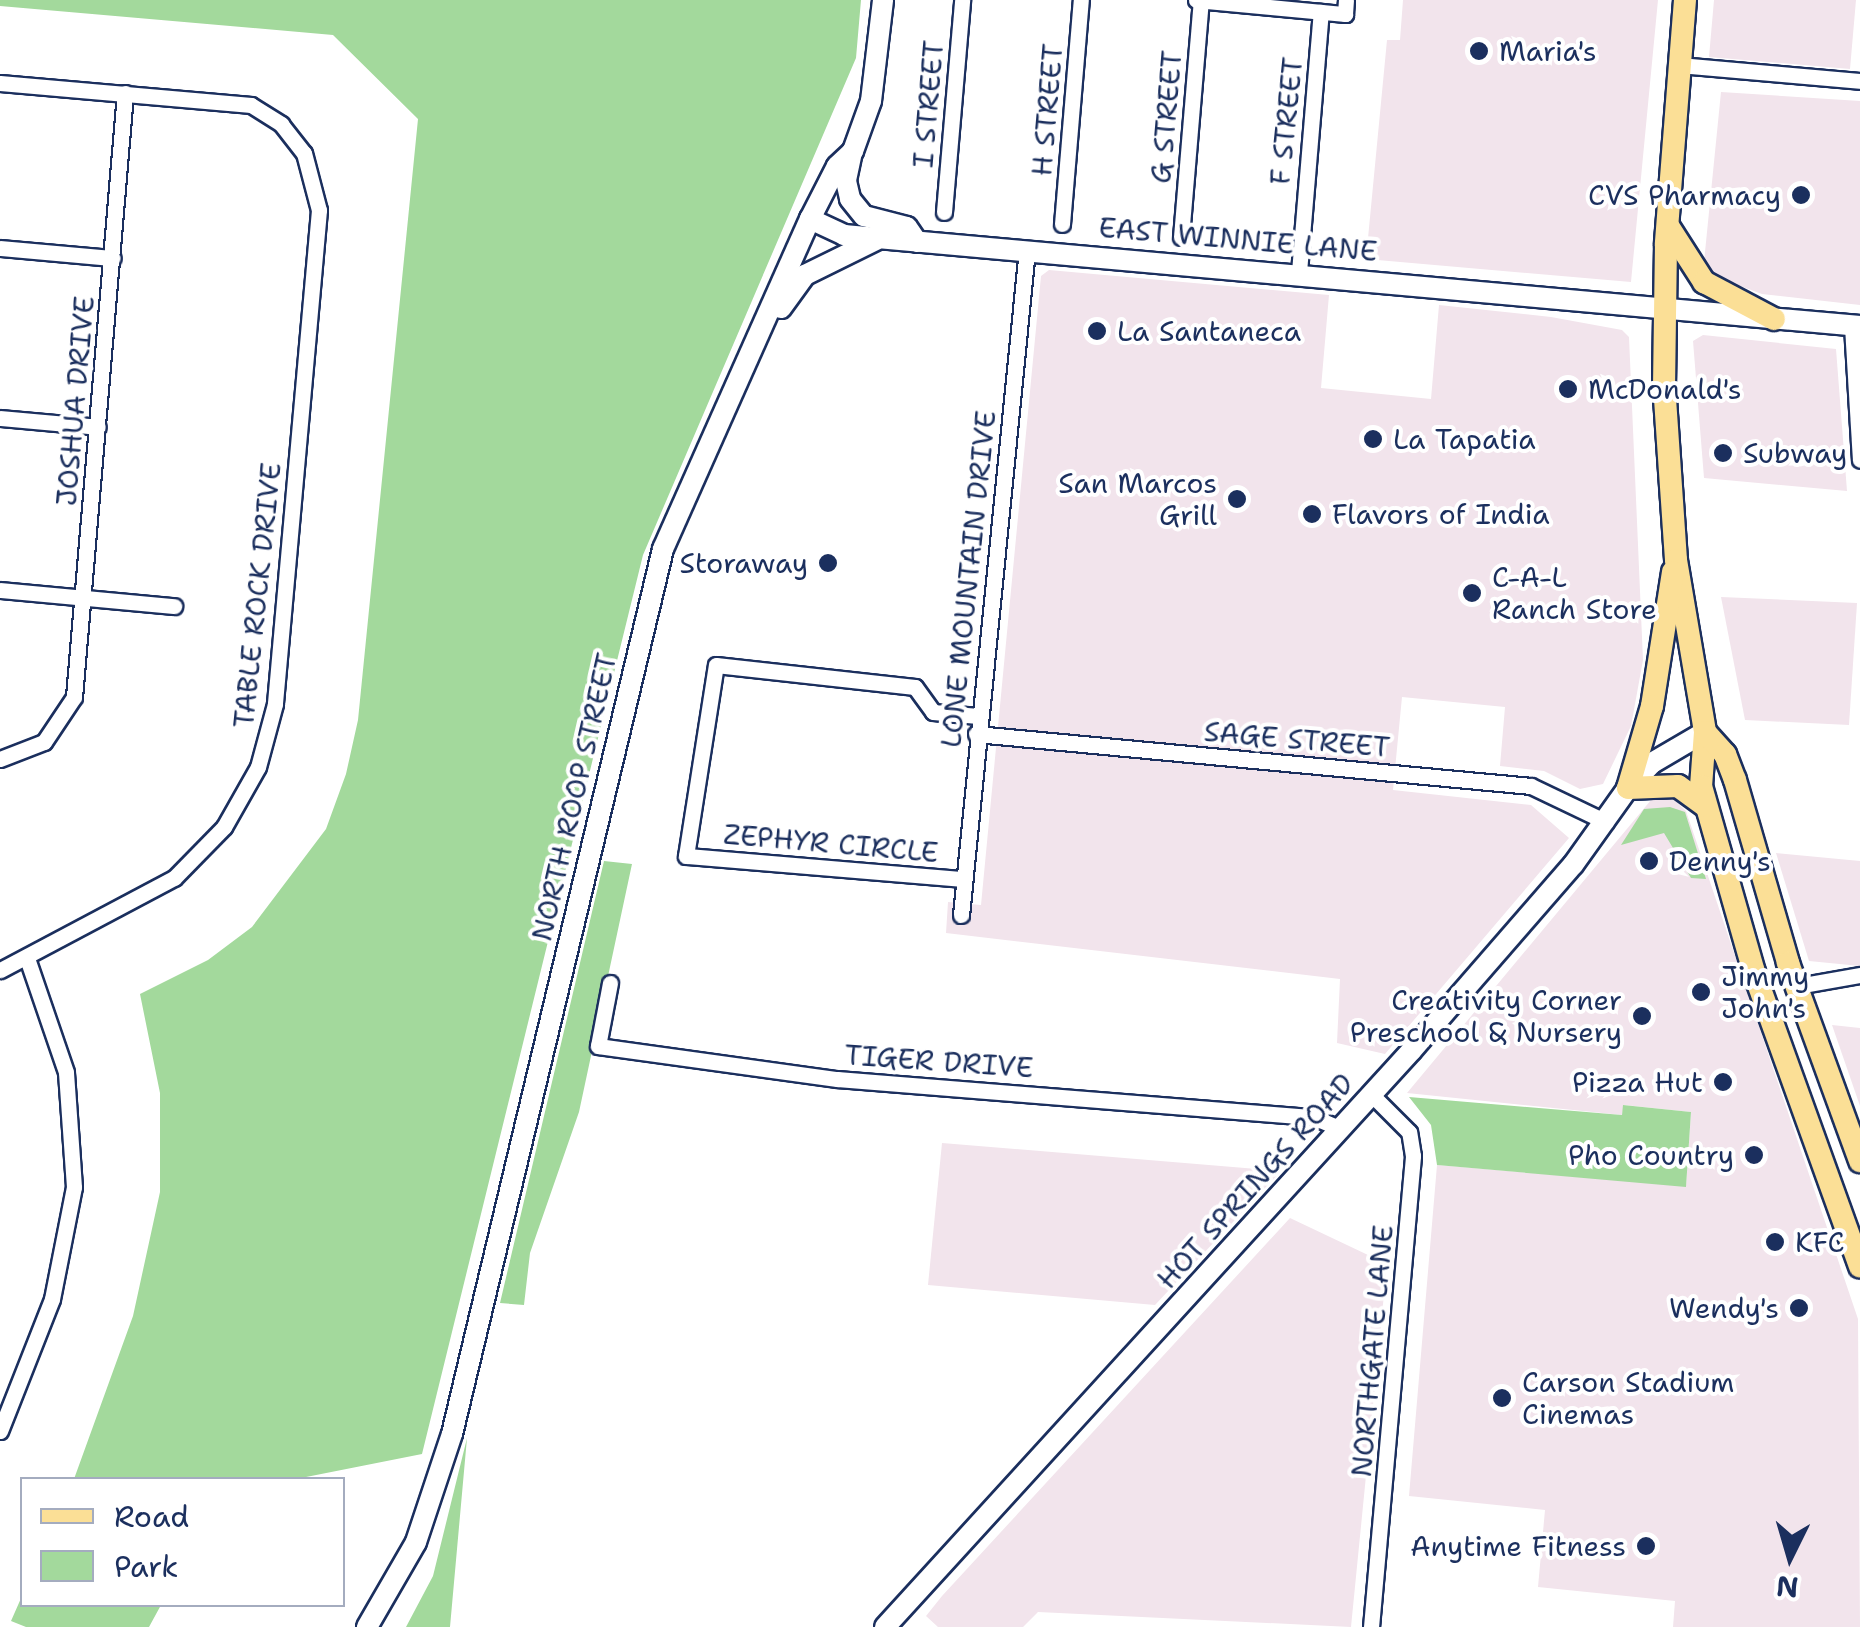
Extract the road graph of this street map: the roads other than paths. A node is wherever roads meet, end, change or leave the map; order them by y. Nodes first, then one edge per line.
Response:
1 (883, 0) edge
2 (962, 0) edge
3 (1081, 0) edge
4 (1199, 0) edge
5 (1346, 0) edge
6 (1685, 0) edge
7 (1322, 12) junction
8 (1678, 65) junction
9 (1860, 81) edge
10 (0, 83) edge
11 (126, 94) junction
12 (853, 151) junction
13 (944, 212) dead end
14 (810, 219) junction
15 (1062, 224) dead end
16 (1667, 224) junction
17 (1181, 237) dead end
18 (881, 238) junction
19 (917, 242) junction
20 (0, 248) edge
21 (1027, 249) junction
22 (112, 258) junction
23 (1299, 272) junction
24 (1663, 309) junction
25 (1774, 319) junction
26 (768, 326) junction
27 (1856, 326) edge
28 (0, 418) edge
29 (98, 427) junction
30 (1860, 460) edge
31 (1676, 560) junction
32 (0, 590) edge
33 (82, 598) junction
34 (174, 606) dead end
35 (978, 716) junction
36 (1705, 732) junction
37 (976, 734) junction
38 (0, 760) edge
39 (1628, 788) junction
40 (1706, 806) junction
41 (1606, 822) junction
42 (962, 879) junction
43 (961, 915) dead end
44 (1781, 939) junction
45 (1744, 940) junction
46 (27, 958) junction
47 (0, 970) edge
48 (1860, 975) edge
49 (610, 984) dead end
50 (1797, 986) junction
51 (1371, 1094) junction
52 (1339, 1128) junction
53 (1848, 1128) junction
54 (1815, 1141) junction
55 (1860, 1162) edge
56 (1860, 1268) edge
57 (0, 1430) edge
58 (367, 1627) edge
59 (884, 1627) edge
60 (1371, 1627) edge

1 - 12 street, NORTH ROOP STREET
2 - 13 street, I STREET
3 - 15 street, H STREET
4 - 7 street
4 - 17 street, G STREET
5 - 7 street
6 - 8 main road
7 - 23 street, F STREET
8 - 9 street
8 - 16 main road
10 - 11 street, TABLE ROCK DRIVE
11 - 22 street, JOSHUA DRIVE
11 - 46 street, TABLE ROCK DRIVE
12 - 14 street, NORTH ROOP STREET
12 - 19 street
14 - 18 street, EAST WINNIE LANE
14 - 26 street, NORTH ROOP STREET
16 - 24 main road
16 - 25 main road
18 - 19 street, EAST WINNIE LANE
18 - 26 street
19 - 21 street, EAST WINNIE LANE
20 - 22 street
21 - 23 street, EAST WINNIE LANE
21 - 35 street, LONE MOUNTAIN DRIVE
22 - 29 street, JOSHUA DRIVE
23 - 24 street, EAST WINNIE LANE
24 - 25 street, EAST WINNIE LANE
24 - 31 main road
25 - 27 street, EAST WINNIE LANE
26 - 58 street, NORTH ROOP STREET
27 - 30 street
28 - 29 street
29 - 33 street, JOSHUA DRIVE
31 - 36 main road
31 - 39 main road
32 - 33 street
33 - 34 street
33 - 38 street, JOSHUA DRIVE
35 - 37 street, LONE MOUNTAIN DRIVE
35 - 42 street, ZEPHYR CIRCLE
36 - 39 street, HOT SPRINGS ROAD
36 - 40 main road
36 - 44 main road
37 - 41 street, SAGE STREET
37 - 42 street, LONE MOUNTAIN DRIVE
39 - 40 main road
39 - 41 street, HOT SPRINGS ROAD
40 - 45 main road
41 - 51 street, HOT SPRINGS ROAD
42 - 43 street, LONE MOUNTAIN DRIVE
44 - 45 main road
44 - 50 main road
45 - 54 main road
46 - 47 street, TABLE ROCK DRIVE
46 - 57 street
48 - 50 street
49 - 52 street, TIGER DRIVE
50 - 53 main road
51 - 52 street, HOT SPRINGS ROAD
51 - 60 street, NORTHGATE LANE
52 - 59 street, HOT SPRINGS ROAD
53 - 54 main road
53 - 55 main road
54 - 56 main road

